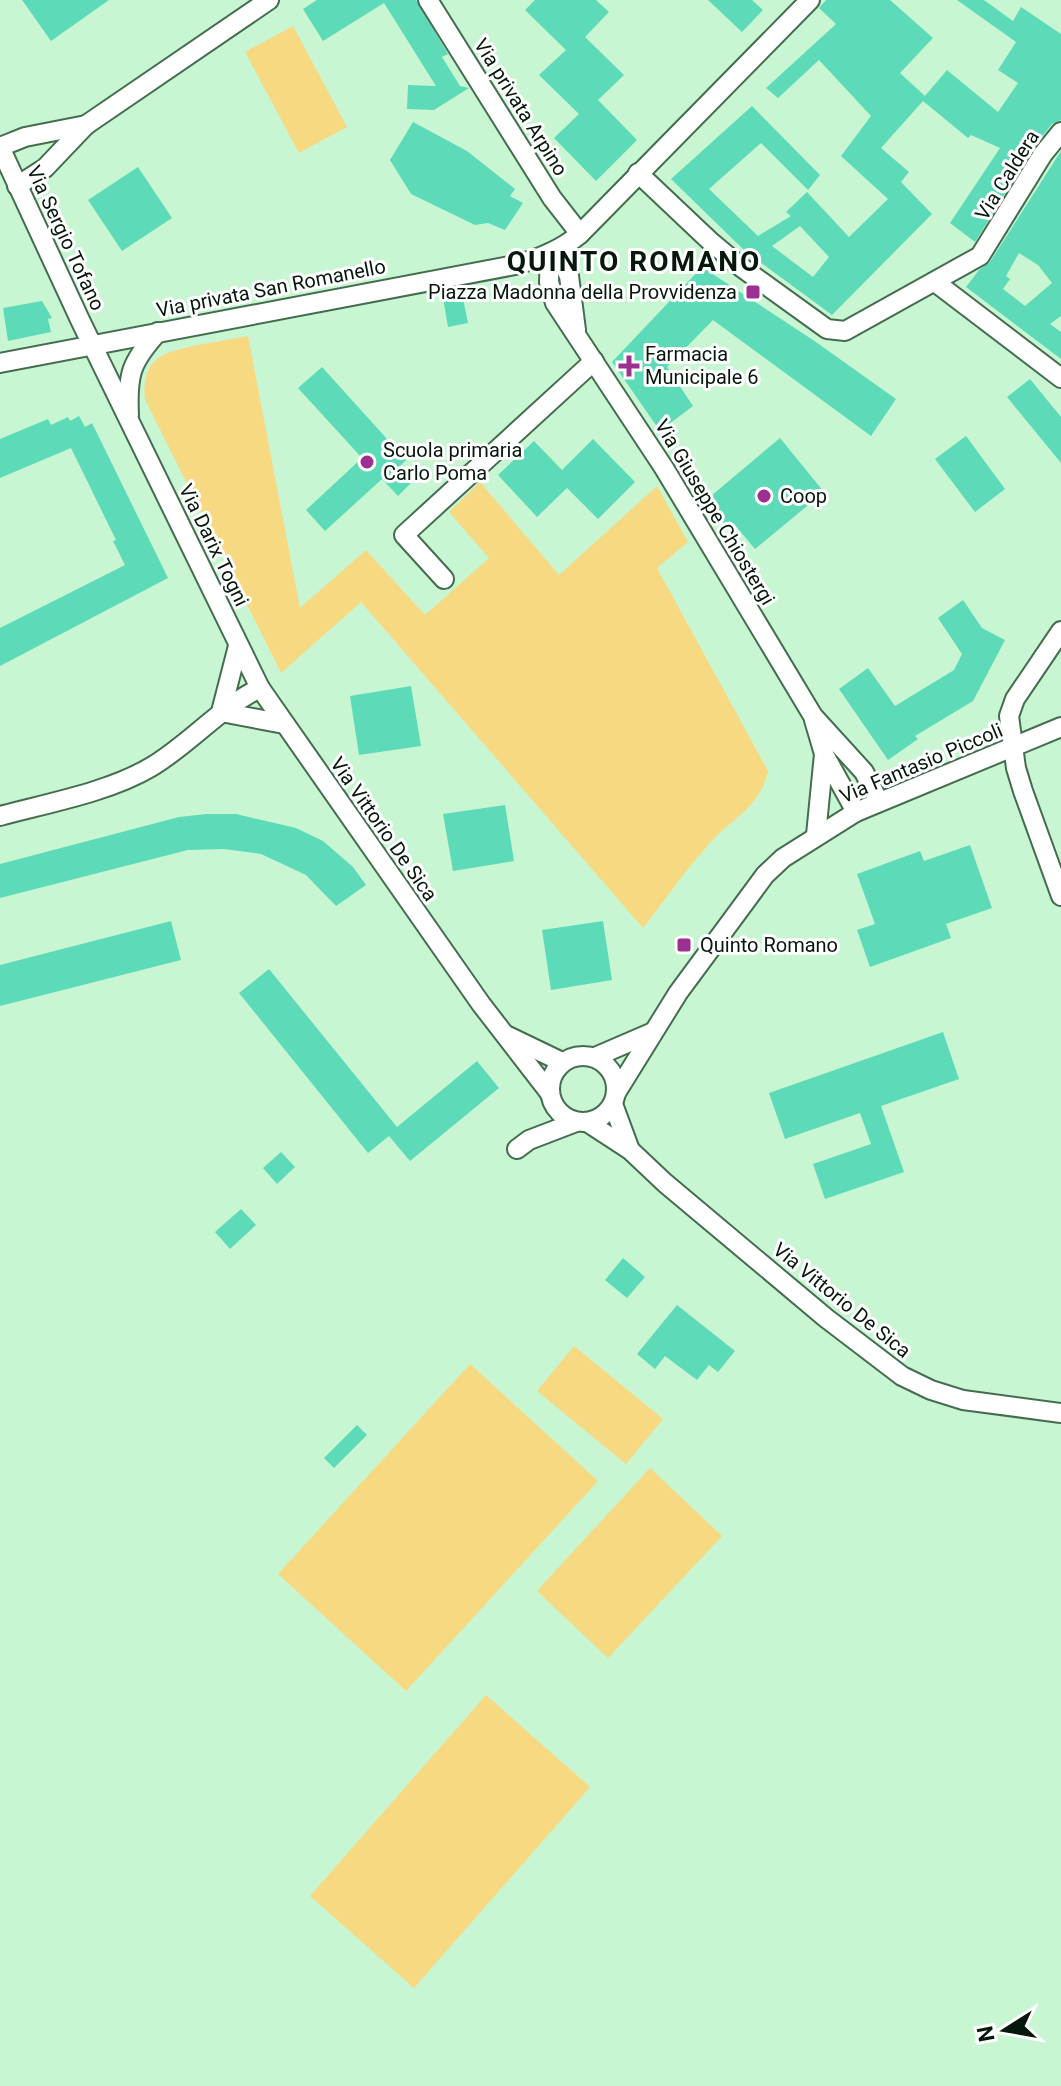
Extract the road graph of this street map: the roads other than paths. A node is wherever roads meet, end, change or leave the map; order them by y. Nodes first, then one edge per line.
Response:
1 (269, 0) edge
2 (428, 0) edge
3 (810, 0) edge
4 (86, 125) junction
5 (1061, 132) edge
6 (0, 147) edge
7 (638, 173) junction
8 (17, 186) junction
9 (580, 234) junction
10 (550, 253) junction
11 (935, 282) junction
12 (158, 332) junction
13 (94, 347) junction
14 (594, 361) junction
15 (0, 363) edge
16 (1061, 378) edge
17 (129, 421) junction
18 (444, 579) dead end
19 (1061, 631) edge
20 (238, 646) junction
21 (260, 688) junction
22 (221, 712) junction
23 (813, 716) junction
24 (284, 724) junction
25 (1061, 727) edge
26 (1013, 748) junction
27 (824, 754) junction
28 (879, 802) junction
29 (856, 812) junction
30 (0, 816) edge
31 (816, 835) junction
32 (1061, 896) edge
33 (653, 1032) junction
34 (502, 1033) junction
35 (595, 1057) junction
36 (562, 1062) junction
37 (551, 1097) junction
38 (615, 1099) junction
39 (582, 1122) junction
40 (630, 1150) junction
41 (1061, 1413) edge

1 - 4 street
2 - 9 street, Via privata Arpino
3 - 7 street
4 - 6 street
4 - 8 street
5 - 11 street, Via Caldera
6 - 8 street, Via Sergio Tofano
7 - 9 street
7 - 11 street, Via Caldera
8 - 13 street, Via Sergio Tofano
9 - 10 street
10 - 12 street, Via privata San Romanello
10 - 14 street, Via Giuseppe Chiostergi
11 - 16 street
12 - 13 street, Via privata San Romanello
12 - 17 street, Via Darix Togni
13 - 15 street, Via privata San Romanello
13 - 17 street, Via Darix Togni
14 - 18 street
14 - 23 street, Via Giuseppe Chiostergi
17 - 20 street, Via Darix Togni
19 - 26 street
20 - 21 street, Via Darix Togni
20 - 22 street
21 - 22 street
21 - 24 street, Via Vittorio De Sica
22 - 24 street
22 - 30 street
23 - 27 street, Via Giuseppe Chiostergi
23 - 28 street, Via Giuseppe Chiostergi
24 - 34 street, Via Vittorio De Sica
25 - 26 street, Via Fantasio Piccoli
26 - 28 street, Via Fantasio Piccoli
26 - 32 street
27 - 29 street, Via Giuseppe Chiostergi
27 - 31 street, Via Giuseppe Chiostergi
28 - 29 street, Via Fantasio Piccoli
29 - 31 street, Via Fantasio Piccoli
31 - 33 street, Via Fantasio Piccoli
33 - 35 street
33 - 38 street, Via Fantasio Piccoli
34 - 36 street, Via Vittorio De Sica
34 - 37 street, Via Vittorio De Sica
35 - 36 street
35 - 38 street, Via Vittorio De Sica
36 - 37 street
37 - 39 street, Via Vittorio De Sica
37 - 39 street
38 - 39 street
38 - 40 street, Via Vittorio De Sica
39 - 40 street, Via Vittorio De Sica
40 - 41 street, Via Vittorio De Sica

